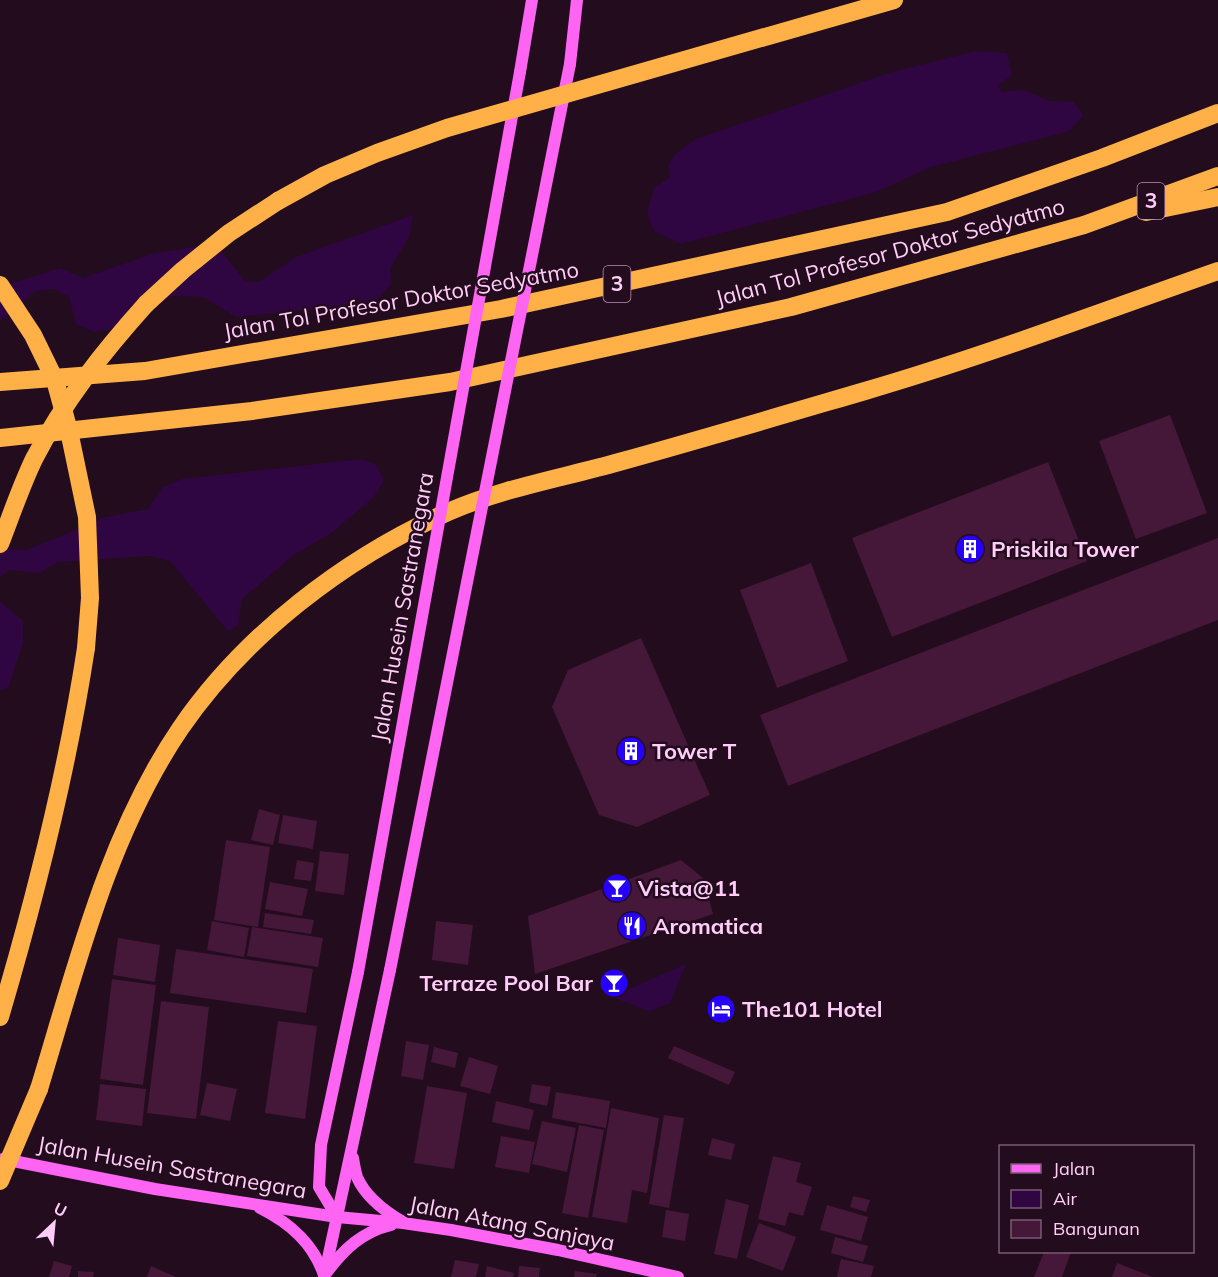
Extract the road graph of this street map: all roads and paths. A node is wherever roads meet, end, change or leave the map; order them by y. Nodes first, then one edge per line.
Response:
1 (532, 0) edge
2 (577, 0) edge
3 (894, 0) edge
4 (1218, 113) edge
5 (1218, 176) edge
6 (1218, 197) edge
7 (1084, 225) junction
8 (1218, 271) edge
9 (0, 285) edge
10 (1, 381) edge
11 (0, 438) edge
12 (0, 544) edge
13 (0, 1017) edge
14 (352, 1154) junction
15 (0, 1159) edge
16 (0, 1181) edge
17 (250, 1203) junction
18 (337, 1217) junction
19 (403, 1223) junction
20 (324, 1276) edge
21 (678, 1277) edge

1 - 18 main road, Jalan Husein Sastranegara, bridge
2 - 14 main road, bridge
3 - 12 highway, bridge
4 - 10 highway, Jalan Tol Profesor Doktor Sedyatmo / 3
5 - 7 highway, Jalan Tol Profesor Doktor Sedyatmo / 3
6 - 7 highway
7 - 11 highway, Jalan Tol Profesor Doktor Sedyatmo / 3
8 - 16 highway, bridge
9 - 13 highway, bridge
14 - 18 main road
14 - 19 main road
15 - 17 main road, Jalan Husein Sastranegara
17 - 18 main road, Jalan Husein Sastranegara
17 - 20 main road
18 - 19 main road, Jalan Atang Sanjaya
18 - 20 main road
19 - 20 main road
19 - 21 main road, Jalan Atang Sanjaya

